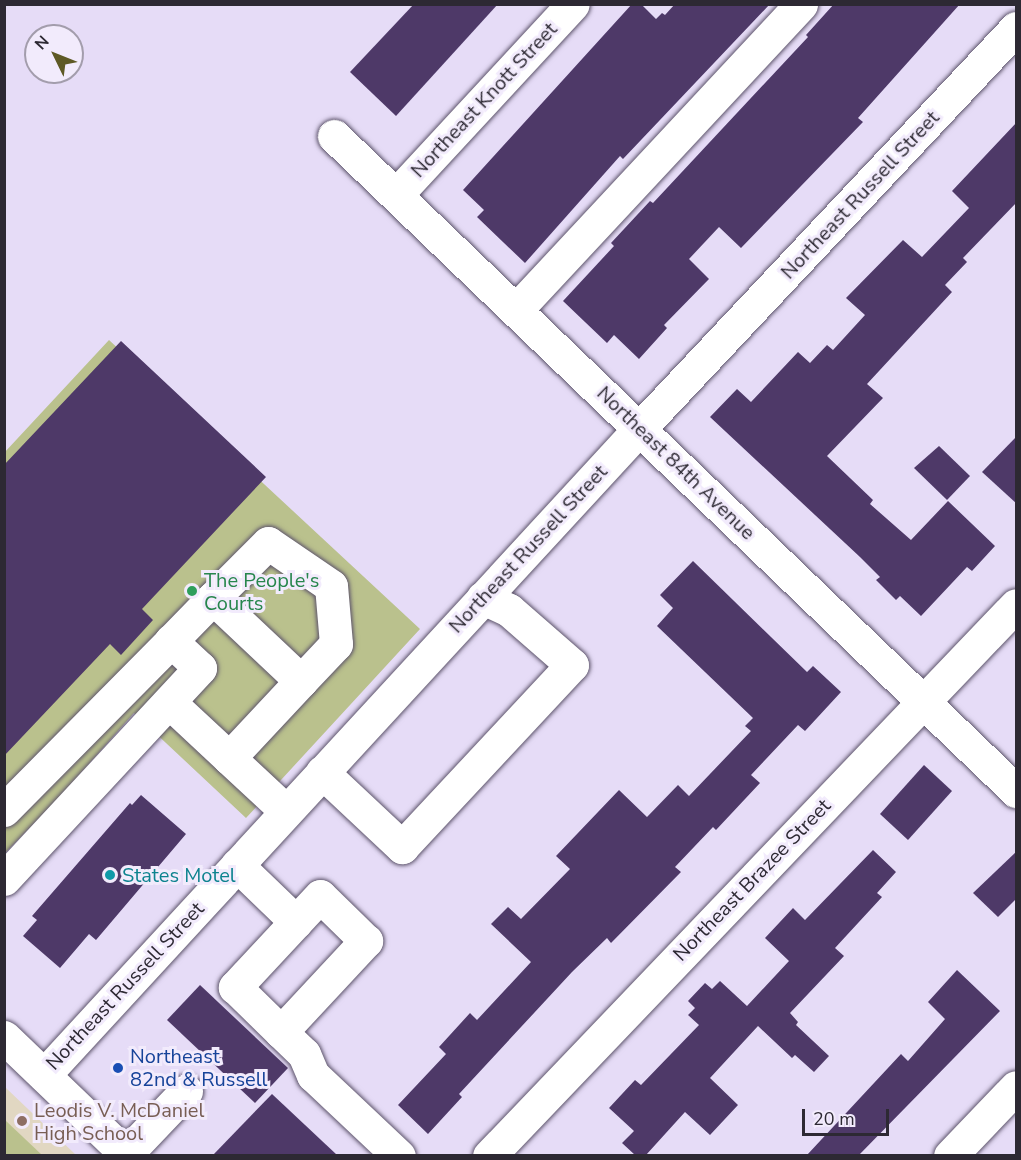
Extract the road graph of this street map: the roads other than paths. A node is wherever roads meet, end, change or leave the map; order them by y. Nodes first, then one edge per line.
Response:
1 (573, 4) edge
2 (801, 4) edge
3 (1017, 28) edge
4 (334, 136) dead end
5 (396, 195) junction
6 (516, 310) junction
7 (640, 428) junction
8 (213, 598) junction
9 (483, 598) junction
10 (1017, 605) edge
11 (171, 641) junction
12 (301, 681) junction
13 (169, 702) junction
14 (923, 702) junction
15 (230, 758) junction
16 (322, 772) junction
17 (1017, 791) edge
18 (4, 810) edge
19 (286, 811) junction
20 (237, 866) junction
21 (4, 879) edge
22 (296, 922) junction
23 (281, 1032) junction
24 (4, 1037) edge
25 (44, 1075) junction
26 (1017, 1087) edge
27 (186, 1091) dead end
28 (127, 1155) edge
29 (399, 1155) edge
30 (489, 1155) edge
31 (950, 1155) edge

1 - 5 street, Northeast Knott Street
2 - 6 street
3 - 7 street, Northeast Russell Street
4 - 5 street, Northeast 84th Avenue
5 - 6 street, Northeast 84th Avenue
6 - 7 street, Northeast 84th Avenue
7 - 9 street, Northeast Russell Street
7 - 14 street, Northeast 84th Avenue
8 - 11 street
8 - 12 street
8 - 12 street
9 - 16 street, Northeast Russell Street
9 - 16 street
10 - 14 street, Northeast Brazee Street
11 - 13 street
11 - 18 street
12 - 15 street
13 - 15 street
13 - 21 street
14 - 17 street, Northeast 84th Avenue
14 - 30 street, Northeast Brazee Street
15 - 19 street
16 - 19 street, Northeast Russell Street
19 - 20 street, Northeast Russell Street
20 - 22 street
20 - 25 street, Northeast Russell Street
22 - 23 street
22 - 23 street
23 - 29 street
24 - 25 street
25 - 28 street
26 - 31 street
27 - 28 street

